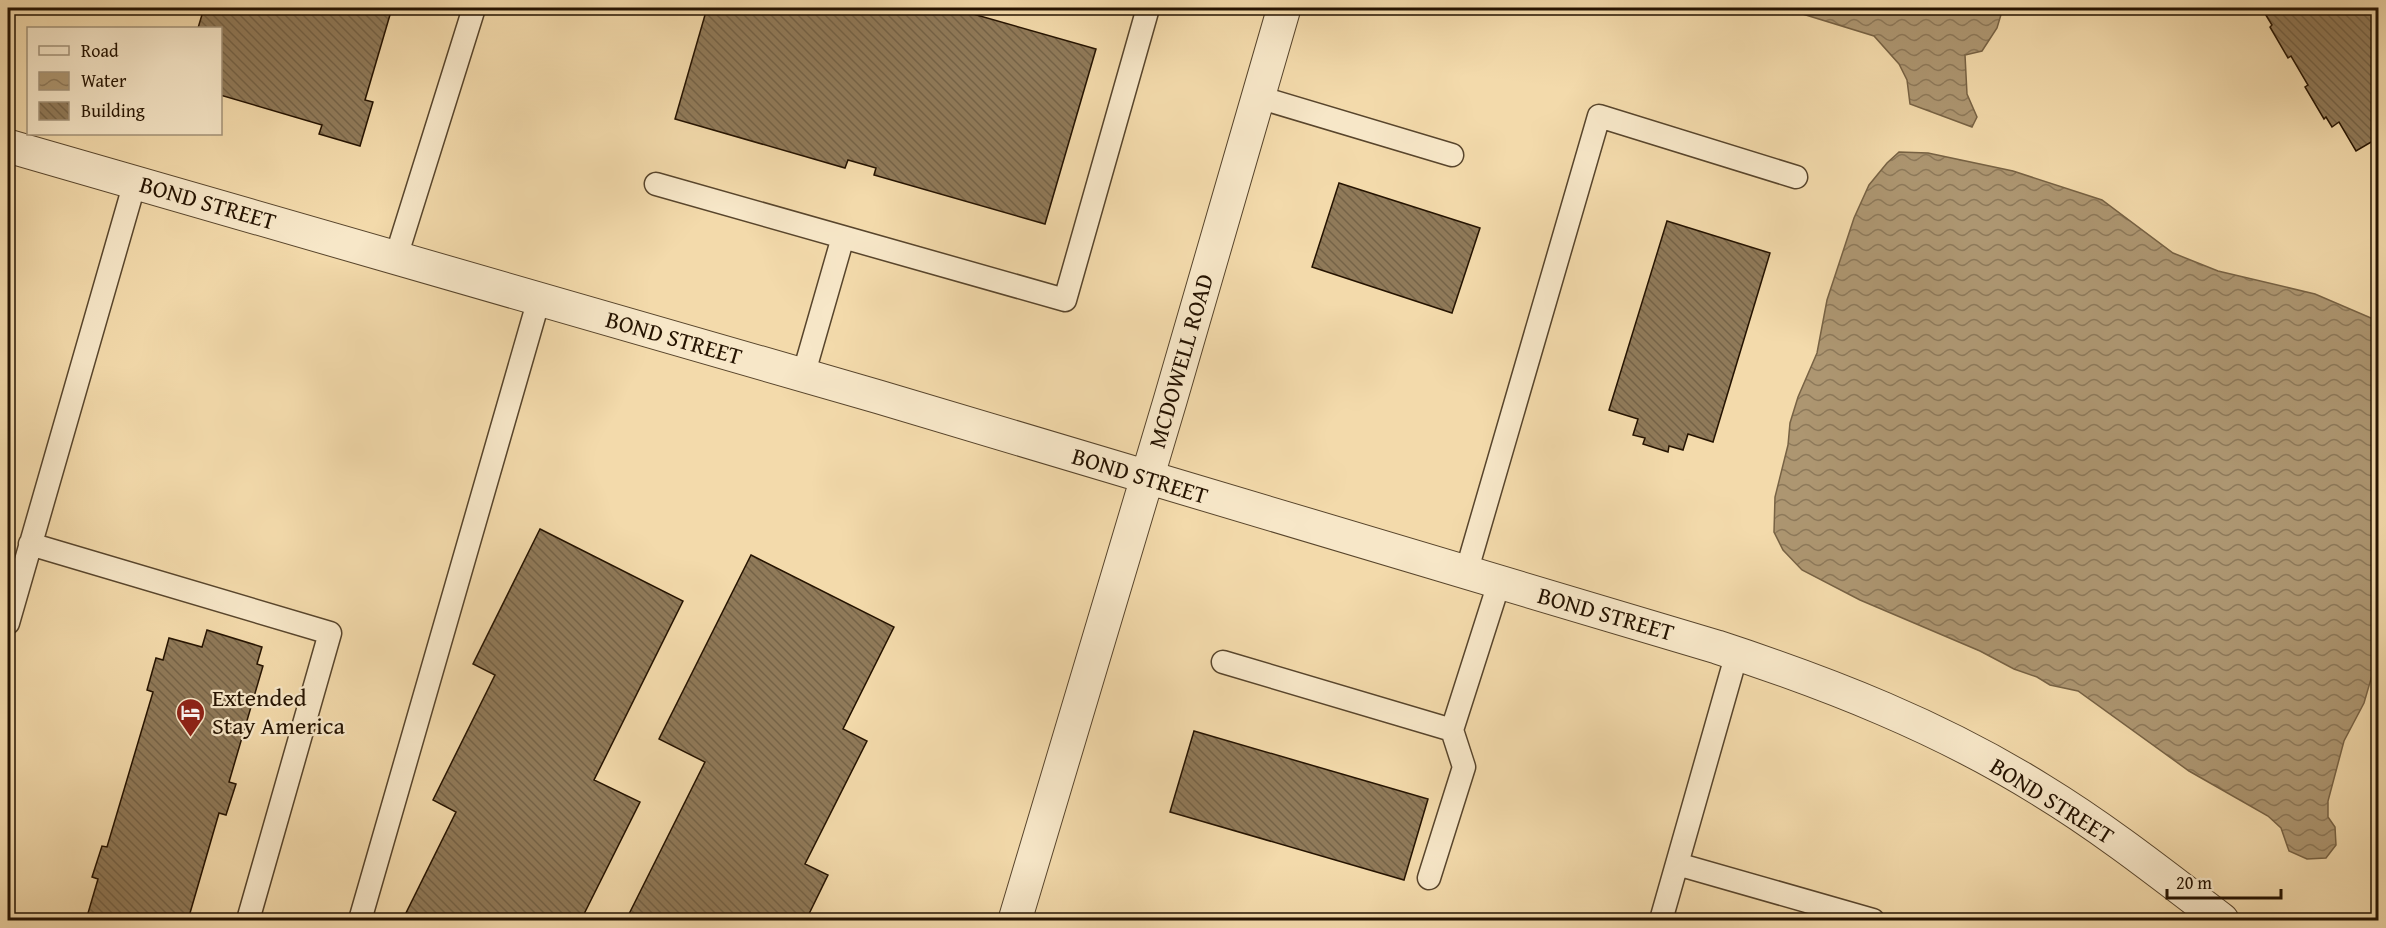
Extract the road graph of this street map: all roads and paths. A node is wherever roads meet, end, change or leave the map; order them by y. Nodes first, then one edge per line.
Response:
1 (474, 8) edge
2 (1148, 8) edge
3 (1284, 8) edge
4 (1258, 97) junction
5 (8, 146) edge
6 (1452, 155) dead end
7 (1796, 177) dead end
8 (135, 182) junction
9 (656, 184) dead end
10 (843, 237) junction
11 (396, 257) junction
12 (539, 299) junction
13 (803, 376) junction
14 (1147, 478) junction
15 (30, 544) junction
16 (1467, 573) junction
17 (1499, 583) junction
18 (8, 623) edge
19 (1737, 653) junction
20 (1223, 662) dead end
21 (1452, 730) junction
22 (1677, 864) junction
23 (1430, 878) dead end
24 (248, 921) edge
25 (360, 921) edge
26 (1015, 921) edge
27 (1661, 921) edge
28 (1873, 921) edge
29 (2222, 921) edge

1 - 11 lane
2 - 10 lane
3 - 4 street, MCDOWELL ROAD
4 - 6 lane
4 - 14 street, MCDOWELL ROAD
5 - 8 street, BOND STREET
7 - 16 lane
8 - 11 street, BOND STREET
8 - 15 lane
9 - 10 lane
10 - 13 lane
11 - 12 street, BOND STREET
12 - 13 street, BOND STREET
12 - 25 lane
13 - 14 street, BOND STREET
14 - 16 street, BOND STREET
14 - 26 street, MCDOWELL ROAD
15 - 18 lane
15 - 24 lane
16 - 17 street, BOND STREET
17 - 19 street, BOND STREET
17 - 21 lane
19 - 22 lane
19 - 29 street, BOND STREET
20 - 21 lane
21 - 23 lane
22 - 27 lane
22 - 28 lane

